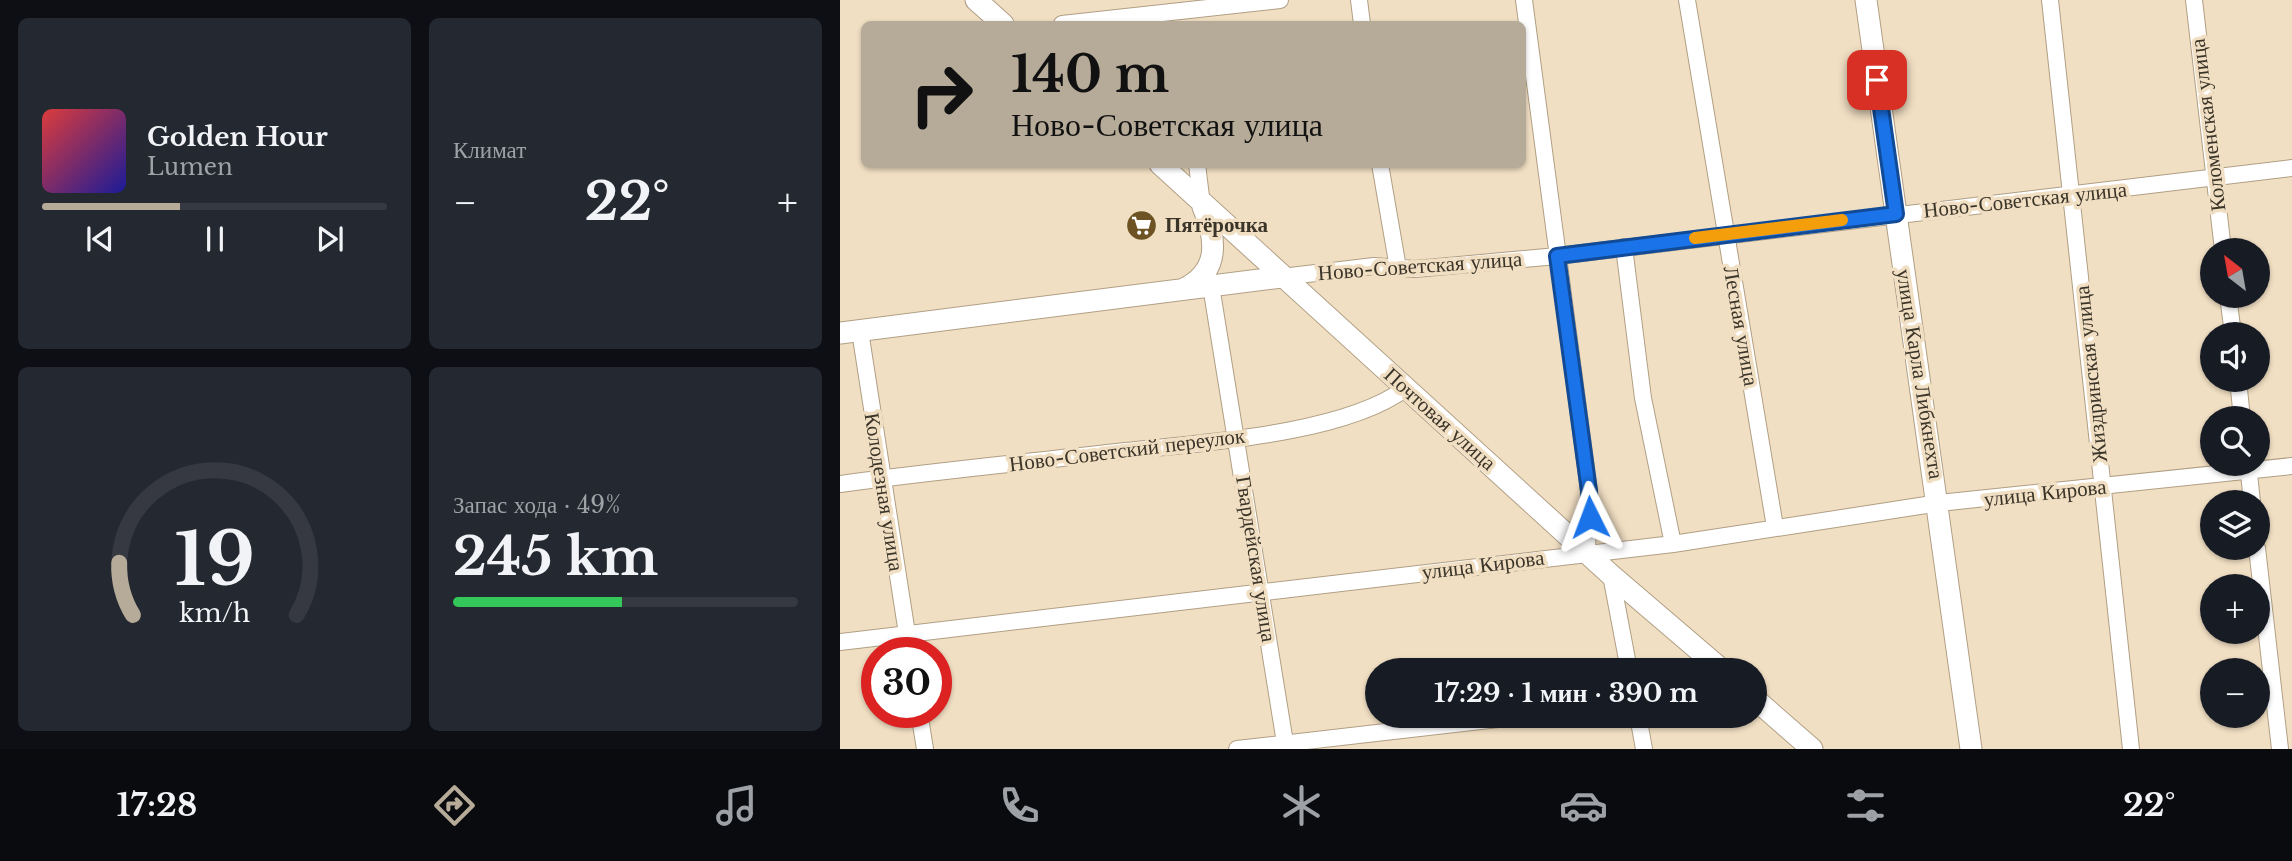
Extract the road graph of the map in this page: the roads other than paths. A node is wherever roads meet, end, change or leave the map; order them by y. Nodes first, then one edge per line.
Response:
1 (1280, 0) edge
2 (1359, 0) edge
3 (1524, 0) edge
4 (1687, 0) edge
5 (1866, 0) edge
6 (2050, 0) edge
7 (2194, 0) edge
8 (1180, 11) edge
9 (1089, 21) edge
10 (1362, 21) edge
11 (1164, 168) edge
12 (1197, 168) edge
13 (1381, 168) edge
14 (2292, 168) edge
15 (2214, 178) junction
16 (2071, 196) junction
17 (1202, 205) junction
18 (1896, 214) junction
19 (1726, 234) junction
20 (2222, 238) edge
21 (1624, 247) junction
22 (1557, 256) junction
23 (1398, 268) junction
24 (1282, 277) junction
25 (1210, 286) junction
26 (1184, 289) junction
27 (850, 332) edge
28 (1406, 388) junction
29 (1237, 439) junction
30 (2292, 466) edge
31 (2270, 467) edge
32 (2200, 474) edge
33 (880, 478) junction
34 (840, 484) edge
35 (2104, 487) junction
36 (1939, 503) junction
37 (1775, 527) junction
38 (1673, 544) junction
39 (1587, 552) junction
40 (2258, 560) edge
41 (1611, 575) junction
42 (1262, 593) junction
43 (907, 633) junction
44 (908, 637) edge
45 (840, 642) edge
46 (1627, 658) edge
47 (1708, 658) edge
48 (1767, 710) edge
49 (922, 728) edge
50 (1429, 728) edge
51 (1640, 728) edge
52 (1286, 746) edge
53 (925, 749) edge
54 (1237, 749) edge
55 (1644, 749) edge
56 (1812, 749) edge
57 (1971, 749) edge
58 (2131, 749) edge
59 (2280, 749) edge

1 - 8 street
2 - 10 street
3 - 22 street
4 - 19 street, Лесная улица
5 - 18 main road, улица Карла Либкнехта
6 - 16 street, Жиздринская улица
7 - 15 street, Коломенская улица
8 - 9 street
11 - 17 main road, Почтовая улица
12 - 17 street
13 - 23 street
14 - 15 street, Ново-Советская улица
15 - 16 street, Ново-Советская улица
15 - 20 street, Коломенская улица
16 - 18 street, Ново-Советская улица
16 - 35 street, Жиздринская улица
17 - 24 main road, Почтовая улица
17 - 26 main road
18 - 19 street, Ново-Советская улица
18 - 36 main road, улица Карла Либкнехта
19 - 21 street, Ново-Советская улица
19 - 37 street, Лесная улица
21 - 22 street, Ново-Советская улица
21 - 38 street
22 - 23 street, Ново-Советская улица
22 - 39 street
23 - 24 street, Ново-Советская улица
24 - 25 main road, Ново-Советская улица
24 - 28 main road, Почтовая улица
25 - 26 main road, Ново-Советская улица
25 - 29 street, Гвардейская улица
26 - 27 main road, Ново-Советская улица
27 - 33 street, Колодезная улица
28 - 29 street, Ново-Советский переулок
28 - 39 main road, Почтовая улица
29 - 33 street, Ново-Советский переулок
29 - 42 street, Гвардейская улица
30 - 31 street, улица Кирова
32 - 35 street, улица Кирова
33 - 34 street, Ново-Советский переулок
33 - 43 street, Колодезная улица
35 - 36 street, улица Кирова
35 - 58 street, Жиздринская улица
36 - 37 street, улица Кирова
36 - 57 main road, улица Карла Либкнехта
37 - 38 street, улица Кирова
38 - 39 street, улица Кирова
39 - 41 main road, Почтовая улица
39 - 42 street, улица Кирова
40 - 59 street
41 - 46 street
41 - 47 main road, Почтовая улица
42 - 43 street, улица Кирова
42 - 52 street, Гвардейская улица
43 - 44 street, Колодезная улица
43 - 45 street, улица Кирова
48 - 56 main road
49 - 53 street
50 - 52 street
51 - 55 street
52 - 54 street

